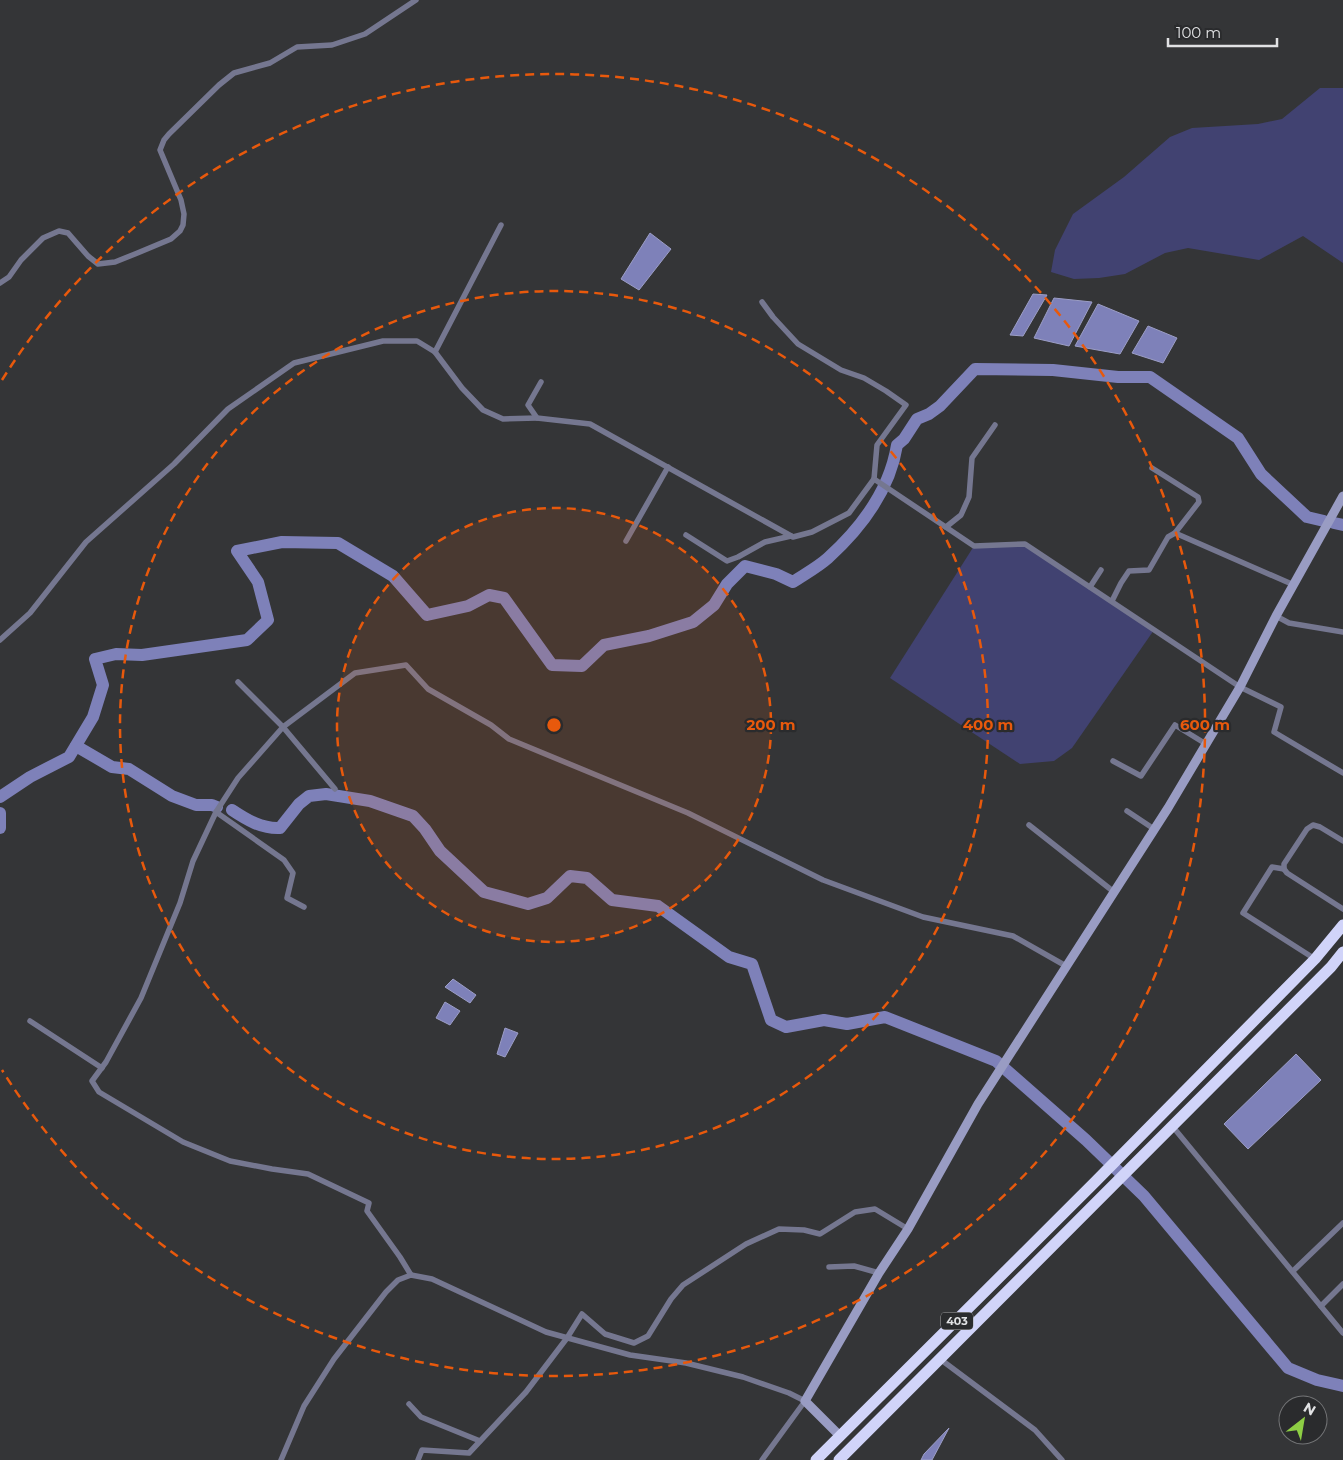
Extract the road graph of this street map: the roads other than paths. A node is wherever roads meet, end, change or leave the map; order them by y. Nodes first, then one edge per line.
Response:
1 (416, 0) edge
2 (501, 225) dead end
3 (0, 283) edge
4 (762, 302) dead end
5 (435, 352) junction
6 (542, 382) dead end
7 (536, 418) junction
8 (995, 425) dead end
9 (668, 467) junction
10 (1152, 468) dead end
11 (874, 479) junction
12 (1343, 496) edge
13 (946, 527) junction
14 (1175, 533) junction
15 (686, 535) dead end
16 (791, 536) junction
17 (626, 541) dead end
18 (1101, 570) dead end
19 (1294, 585) junction
20 (1090, 587) junction
21 (1112, 601) junction
22 (1276, 616) junction
23 (1343, 632) edge
24 (0, 640) edge
25 (238, 682) dead end
26 (1240, 687) junction
27 (283, 727) junction
28 (1206, 744) junction
29 (1113, 761) dead end
30 (1343, 773) edge
31 (335, 789) dead end
32 (1127, 811) dead end
33 (216, 812) junction
34 (1029, 825) dead end
35 (1154, 829) junction
36 (1343, 841) edge
37 (1284, 869) junction
38 (1114, 892) junction
39 (304, 907) dead end
40 (1343, 909) edge
41 (1343, 925) edge
42 (1343, 952) edge
43 (1315, 959) junction
44 (1066, 966) junction
45 (30, 1022) dead end
46 (102, 1068) junction
47 (1173, 1127) junction
48 (1343, 1223) edge
49 (908, 1229) junction
50 (829, 1267) dead end
51 (1293, 1271) junction
52 (879, 1273) junction
53 (410, 1275) junction
54 (1343, 1284) edge
55 (1321, 1306) junction
56 (1343, 1333) edge
57 (567, 1338) junction
58 (940, 1360) junction
59 (805, 1401) junction
60 (409, 1404) dead end
61 (840, 1436) junction
62 (480, 1441) junction
63 (281, 1460) edge
64 (418, 1460) edge
65 (762, 1460) edge
66 (816, 1460) edge
67 (839, 1460) edge
68 (1062, 1460) edge

1 - 3 street
2 - 5 street
4 - 11 street
5 - 7 street
5 - 24 street
6 - 7 street
7 - 9 street
8 - 13 street
9 - 16 street
9 - 17 street
10 - 14 street
11 - 13 street
11 - 16 street
12 - 19 street
13 - 20 street
14 - 19 street
14 - 21 street
15 - 16 street
18 - 20 street
19 - 22 street
20 - 21 street
21 - 26 street
22 - 23 street
22 - 26 street
25 - 27 street
26 - 28 street
26 - 30 street
27 - 31 street
27 - 33 street
27 - 44 street
28 - 29 street
28 - 35 street
32 - 35 street
33 - 39 street
33 - 46 street
34 - 38 street
35 - 38 street
36 - 37 street
37 - 40 street
37 - 43 street
38 - 44 street
41 - 43 highway, 403
42 - 47 highway, 403
43 - 61 highway, 403
44 - 49 street
45 - 46 street
46 - 53 street
47 - 51 street
47 - 58 highway, 403
48 - 51 street
49 - 52 street
49 - 57 street
50 - 52 street
51 - 55 street
52 - 59 street
53 - 57 street
53 - 63 street
54 - 55 street
55 - 56 street
57 - 59 street
57 - 62 street
58 - 67 highway, 403
58 - 68 street
59 - 61 street
59 - 65 street
60 - 62 street
61 - 66 highway, 403
62 - 64 street

